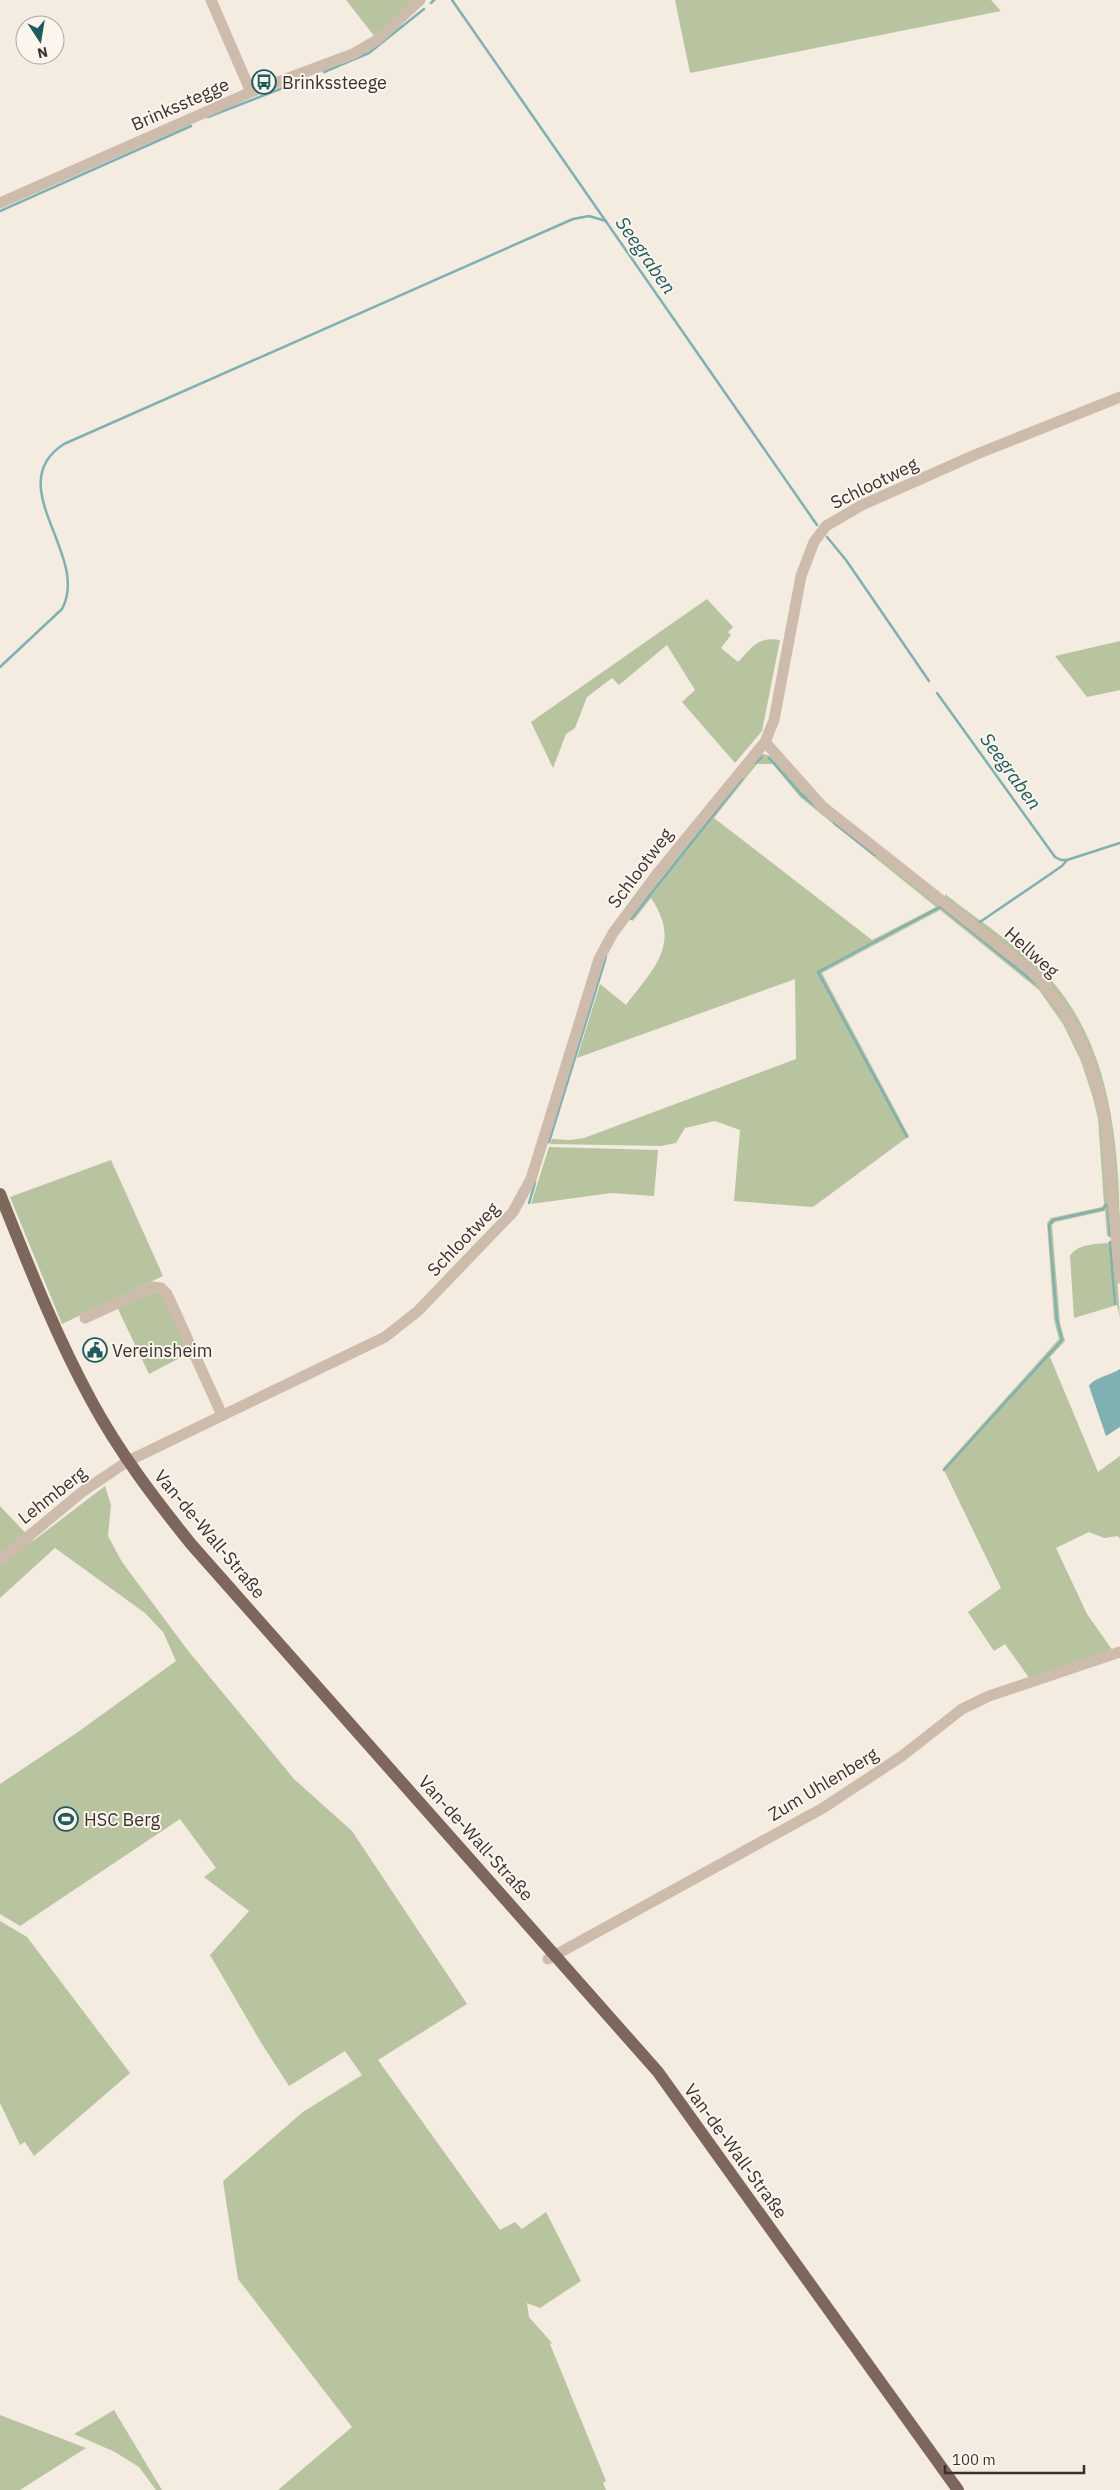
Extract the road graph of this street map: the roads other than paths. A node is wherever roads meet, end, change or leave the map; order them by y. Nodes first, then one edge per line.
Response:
1 (211, 0) edge
2 (420, 0) edge
3 (251, 92) junction
4 (0, 203) edge
5 (1120, 397) edge
6 (765, 742) junction
7 (0, 1194) edge
8 (1120, 1278) edge
9 (85, 1318) dead end
10 (222, 1415) junction
11 (128, 1461) junction
12 (0, 1560) edge
13 (1120, 1652) edge
14 (552, 1956) junction
15 (958, 2490) edge

1 - 3 street
2 - 3 street, Brinksstegge
3 - 4 street, Brinksstegge
5 - 6 street, Schlootweg
6 - 8 street, Hellweg
6 - 10 street, Schlootweg
7 - 11 main road, Van-de-Wall-Straße
9 - 10 street
10 - 11 street, Schlootweg
11 - 12 street, Lehmberg
11 - 14 main road, Van-de-Wall-Straße
13 - 14 street, Zum Uhlenberg
14 - 15 main road, Van-de-Wall-Straße

